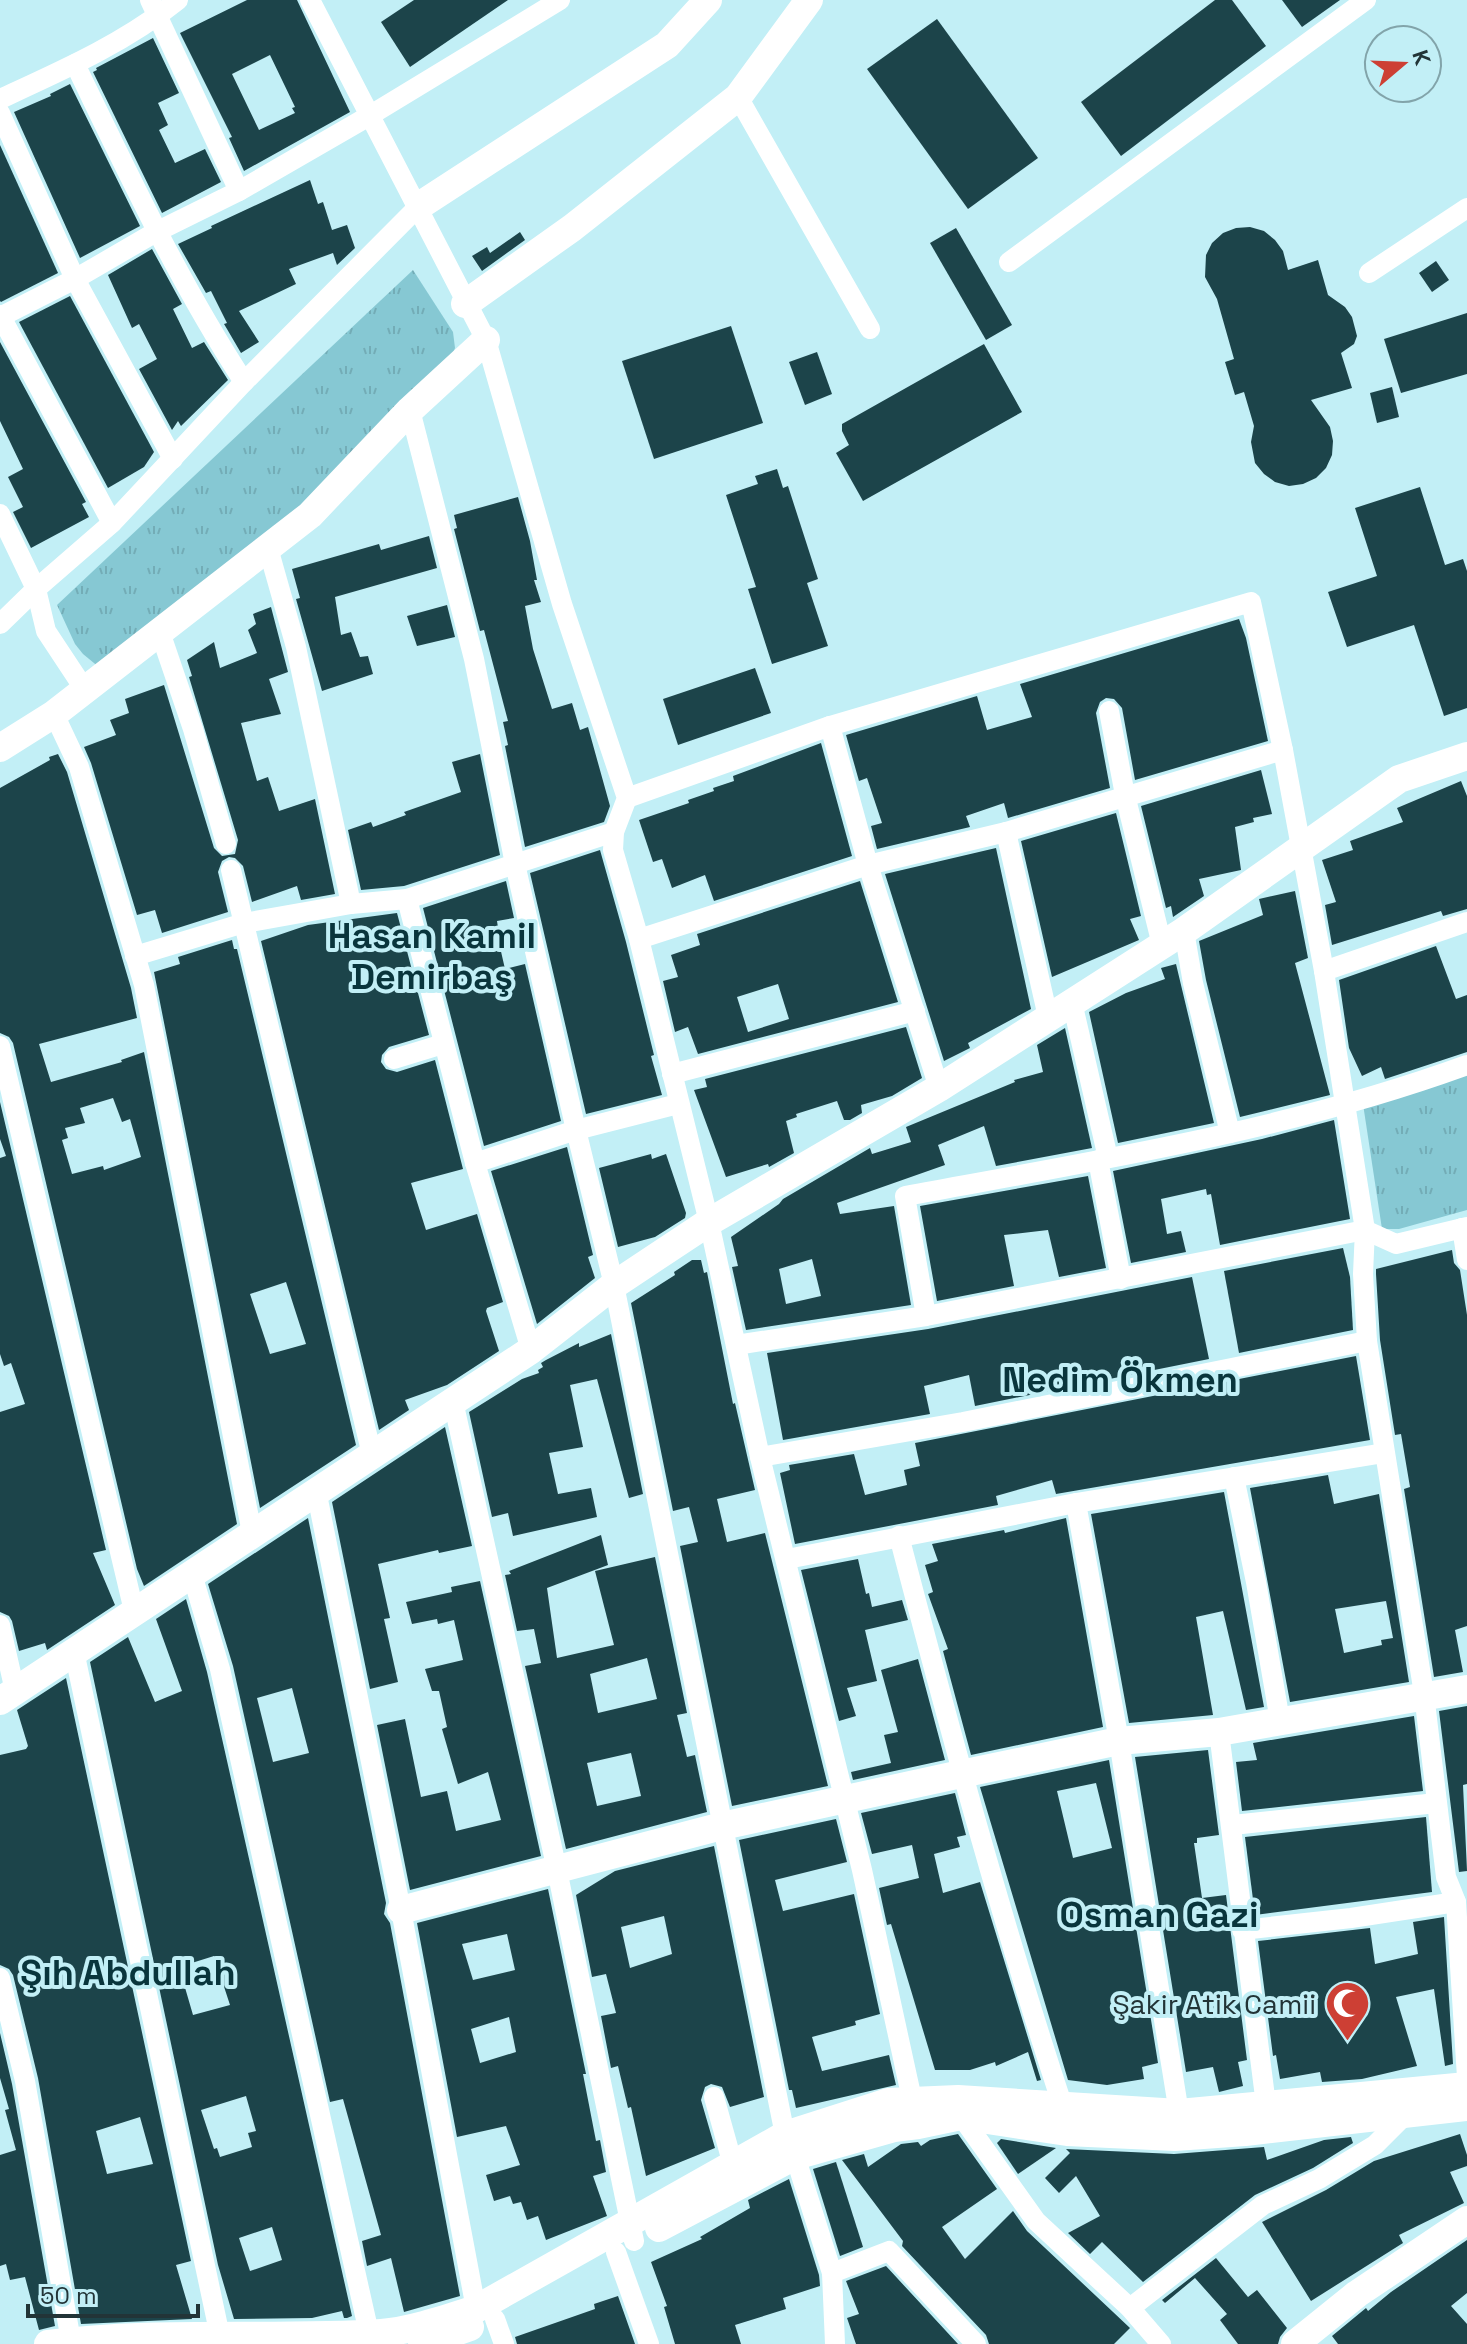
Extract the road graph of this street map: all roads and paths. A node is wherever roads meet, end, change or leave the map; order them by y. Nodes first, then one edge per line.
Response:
1 (178, 0) edge
2 (310, 0) edge
3 (560, 0) edge
4 (708, 0) edge
5 (809, 0) edge
6 (1366, 0) edge
7 (154, 8) edge
8 (75, 64) junction
9 (738, 97) junction
10 (0, 99) edge
11 (0, 113) edge
12 (369, 116) junction
13 (239, 191) junction
14 (419, 206) junction
15 (1467, 208) edge
16 (156, 232) junction
17 (1009, 262) dead end
18 (1369, 273) dead end
19 (75, 279) junction
20 (465, 304) junction
21 (0, 316) edge
22 (870, 329) dead end
23 (486, 340) junction
24 (244, 382) junction
25 (410, 410) junction
26 (173, 459) junction
27 (0, 514) edge
28 (112, 523) junction
29 (268, 548) junction
30 (36, 589) junction
31 (0, 624) edge
32 (160, 632) junction
33 (85, 690) junction
34 (1109, 711) dead end
35 (54, 714) junction
36 (830, 726) junction
37 (0, 748) edge
38 (1283, 750) junction
39 (1467, 756) edge
40 (1125, 795) junction
41 (627, 798) junction
42 (614, 832) junction
43 (1006, 832) junction
44 (226, 844) dead end
45 (1301, 848) junction
46 (515, 864) junction
47 (868, 865) junction
48 (231, 870) dead end
49 (407, 899) junction
50 (351, 904) junction
51 (1467, 922) edge
52 (244, 923) junction
53 (1173, 938) junction
54 (639, 939) junction
55 (135, 956) junction
56 (1324, 971) junction
57 (1060, 1009) junction
58 (915, 1011) junction
59 (443, 1044) junction
60 (0, 1046) edge
61 (394, 1059) dead end
62 (1467, 1065) edge
63 (672, 1074) junction
64 (939, 1088) junction
65 (678, 1104) junction
66 (1345, 1104) junction
67 (576, 1130) junction
68 (1230, 1133) junction
69 (1103, 1159) junction
70 (475, 1163) junction
71 (709, 1222) junction
72 (1465, 1227) edge
73 (1365, 1230) junction
74 (1467, 1260) edge
75 (1121, 1279) junction
76 (614, 1285) junction
77 (926, 1316) junction
78 (1367, 1341) junction
79 (736, 1345) junction
80 (531, 1350) junction
81 (453, 1401) junction
82 (1384, 1453) junction
83 (372, 1455) junction
84 (760, 1457) junction
85 (1234, 1477) junction
86 (316, 1490) junction
87 (1076, 1503) junction
88 (252, 1533) junction
89 (899, 1536) junction
90 (787, 1559) junction
91 (192, 1574) junction
92 (134, 1611) junction
93 (0, 1625) edge
94 (74, 1651) junction
95 (1467, 1689) edge
96 (1424, 1694) junction
97 (7, 1696) edge
98 (1280, 1721) junction
99 (1219, 1732) junction
100 (1119, 1741) junction
101 (961, 1774) junction
102 (844, 1801) junction
103 (1436, 1803) junction
104 (1233, 1825) junction
105 (722, 1826) junction
106 (557, 1870) junction
107 (1456, 1902) junction
108 (401, 1910) junction
109 (1242, 1930) junction
110 (0, 1978) edge
111 (1467, 2077) edge
112 (1467, 2086) edge
113 (714, 2097) dead end
114 (1266, 2105) junction
115 (1063, 2107) junction
116 (1467, 2107) edge
117 (915, 2113) junction
118 (1179, 2113) junction
119 (1407, 2113) junction
120 (961, 2116) junction
121 (790, 2146) junction
122 (733, 2165) junction
123 (1467, 2220) edge
124 (627, 2239) junction
125 (832, 2273) junction
126 (1130, 2308) junction
127 (492, 2324) edge
128 (369, 2333) junction
129 (220, 2336) junction
130 (60, 2343) edge
131 (422, 2344) edge
132 (649, 2344) edge
133 (835, 2344) edge
134 (976, 2344) edge
135 (1161, 2344) edge
136 (1295, 2344) edge

1 - 7 street
2 - 12 street
3 - 12 street
4 - 14 street
5 - 9 street
6 - 17 street
7 - 8 street
7 - 13 street
8 - 10 street
8 - 16 street
9 - 20 street
9 - 22 street
11 - 19 street
12 - 13 street
12 - 14 street
13 - 16 street
14 - 20 street
14 - 24 street
15 - 18 street
16 - 19 street
16 - 24 street
19 - 21 street
19 - 26 street
20 - 23 street
21 - 28 street
23 - 25 street
23 - 41 street
24 - 26 street
25 - 29 street
25 - 46 street
26 - 28 street
27 - 30 street
28 - 30 street
29 - 32 street
29 - 50 street
30 - 31 street
30 - 33 street
32 - 33 street
32 - 44 street
33 - 35 street
34 - 40 street
35 - 37 street
35 - 55 street
36 - 38 street
36 - 41 street
36 - 47 street
38 - 40 street
38 - 45 street
39 - 45 street
40 - 43 street
40 - 53 street
41 - 42 street
42 - 46 street
42 - 54 street
43 - 47 street
43 - 57 street
45 - 53 street
45 - 56 street
46 - 49 street
46 - 67 street
47 - 54 street
47 - 58 street
48 - 52 street
49 - 50 street
49 - 59 street
50 - 52 street
51 - 56 street
52 - 55 street
52 - 83 street
53 - 57 street
53 - 68 street
54 - 63 street
55 - 88 street
56 - 66 street
57 - 64 street
57 - 69 street
58 - 63 street
58 - 64 street
59 - 61 street
59 - 70 street
60 - 92 street
62 - 66 street
63 - 65 street
64 - 71 street
65 - 67 street
65 - 71 street
66 - 68 street
66 - 73 street
67 - 70 street
67 - 76 street
68 - 69 street
69 - 75 street
69 - 77 street
70 - 80 street
71 - 76 street
71 - 79 street
72 - 73 street
72 - 74 street
73 - 75 street
73 - 78 street
75 - 77 street
76 - 80 street
76 - 105 street
77 - 79 street
78 - 82 street
78 - 84 street
79 - 84 street
80 - 81 street
81 - 83 street
81 - 106 street
82 - 85 street
82 - 96 street
83 - 86 street
84 - 90 street
85 - 87 street
85 - 98 street
86 - 88 street
86 - 108 street
87 - 89 street
87 - 100 street
88 - 91 street
89 - 90 street
89 - 101 street
90 - 102 street
91 - 92 street
91 - 128 street
92 - 94 street
93 - 97 street
94 - 97 street
94 - 129 street
95 - 96 street
96 - 98 street
96 - 103 street
98 - 99 street
99 - 100 street
99 - 104 street
100 - 101 street
100 - 118 street
101 - 102 street
101 - 115 street
102 - 105 street
102 - 117 street
103 - 104 street
103 - 107 street
104 - 109 street
105 - 106 street
105 - 121 street
106 - 108 street
106 - 124 street
107 - 109 street
107 - 111 street
108 - 127 street
109 - 114 street
110 - 130 street
112 - 114 street
113 - 122 street
114 - 118 street
115 - 117 street
115 - 118 street
116 - 119 street
117 - 120 street
117 - 121 street
119 - 120 street
119 - 126 street
120 - 126 street
121 - 122 street
121 - 124 street
121 - 125 street
122 - 124 street
123 - 136 street
124 - 127 street
124 - 132 street
125 - 133 street
125 - 134 street
126 - 135 street
127 - 128 street
127 - 131 street
128 - 129 street
129 - 130 street

